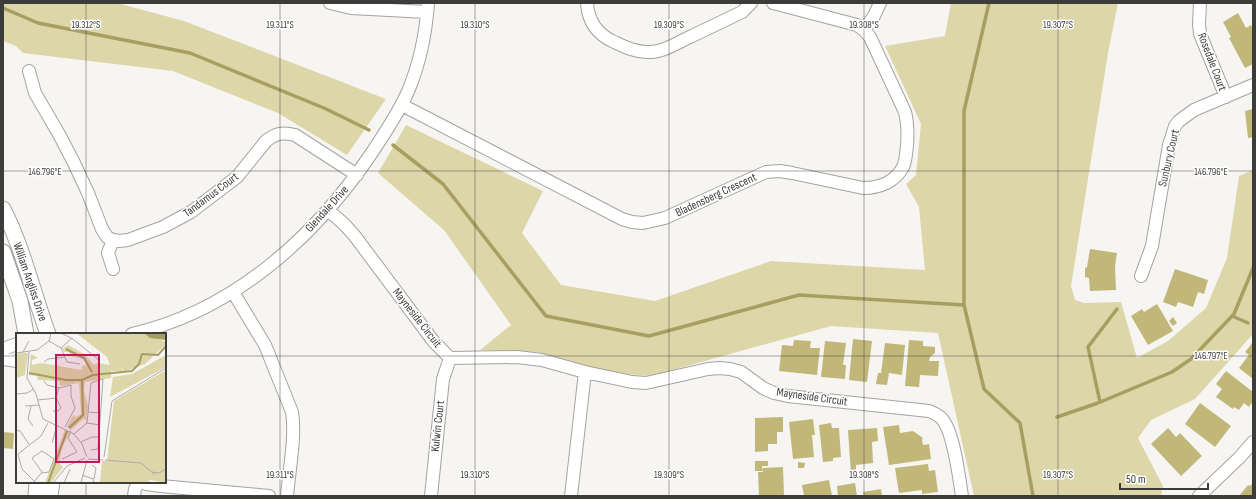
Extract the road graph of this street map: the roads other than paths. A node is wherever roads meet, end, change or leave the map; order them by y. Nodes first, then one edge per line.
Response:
1 (330, 3) edge
2 (587, 3) edge
3 (750, 3) edge
4 (773, 3) edge
5 (880, 3) edge
6 (1200, 3) edge
7 (428, 8) edge
8 (864, 30) junction
9 (29, 71) dead end
10 (1253, 85) edge
11 (1226, 97) junction
12 (402, 105) junction
13 (357, 175) junction
14 (3, 209) edge
15 (328, 210) junction
16 (112, 240) junction
17 (3, 252) edge
18 (112, 269) dead end
19 (1141, 276) dead end
20 (233, 292) junction
21 (26, 333) edge
22 (48, 333) edge
23 (137, 333) edge
24 (16, 344) edge
25 (3, 349) edge
26 (450, 358) junction
27 (3, 359) edge
28 (16, 362) edge
29 (585, 372) junction
30 (1253, 442) edge
31 (37, 483) edge
32 (52, 483) edge
33 (138, 483) edge
34 (144, 483) edge
35 (36, 496) edge
36 (50, 496) edge
37 (134, 496) edge
38 (269, 496) edge
39 (287, 496) edge
40 (431, 496) edge
41 (571, 496) edge
42 (962, 496) edge
43 (1199, 496) edge

1 - 7 street
2 - 3 street
4 - 8 street
5 - 8 street
6 - 11 street, Rosedale Court
7 - 12 street, Glendale Drive
8 - 12 street, Bladensberg Crescent
9 - 16 street
10 - 11 street, Sunbury Court
11 - 19 street, Sunbury Court
12 - 13 street, Glendale Drive
13 - 15 street, Glendale Drive
13 - 16 street, Tandamus Court
14 - 22 street, William Angliss Drive
15 - 20 street, Glendale Drive
15 - 26 street, Mayneside Circuit
16 - 18 street
17 - 21 street, William Angliss Drive
20 - 23 street, Glendale Drive
20 - 39 street
24 - 25 street
26 - 29 street, Mayneside Circuit
26 - 40 street, Kulwin Court
27 - 28 street
29 - 41 street
29 - 42 street, Mayneside Circuit
30 - 43 street
31 - 35 street
32 - 36 street
33 - 37 street
34 - 38 street

